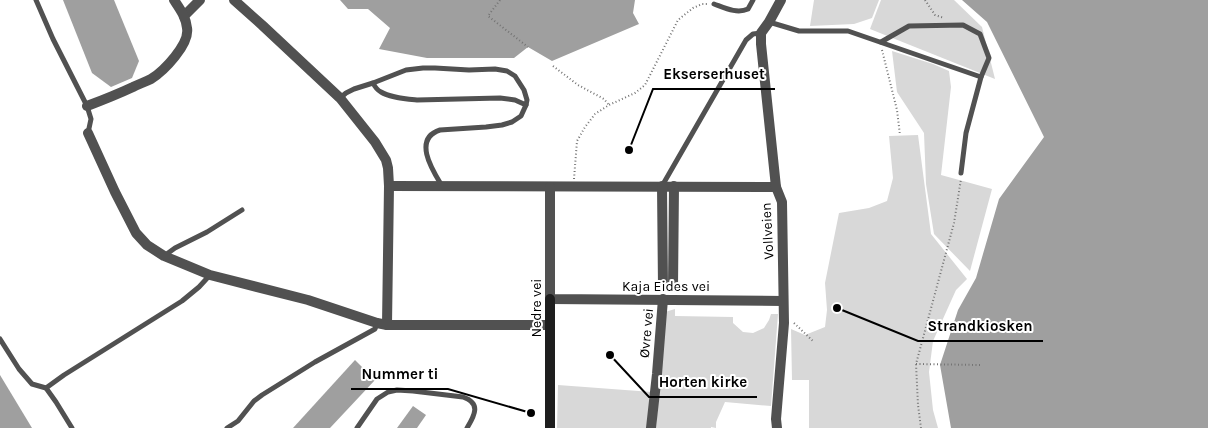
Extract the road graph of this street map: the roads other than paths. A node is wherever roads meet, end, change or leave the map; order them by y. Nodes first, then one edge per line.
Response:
1 (36, 0) edge
2 (174, 0) edge
3 (200, 0) edge
4 (234, 0) edge
5 (753, 0) edge
6 (781, 0) edge
7 (714, 4) road end
8 (184, 16) junction
9 (769, 22) junction
10 (761, 33) junction
11 (880, 41) junction
12 (981, 77) junction
13 (373, 83) junction
14 (340, 98) junction
15 (87, 106) junction
16 (526, 106) junction
17 (88, 133) joint
18 (961, 173) road end
19 (389, 186) junction
20 (662, 186) junction
21 (674, 186) junction
22 (442, 187) junction
23 (550, 187) junction
24 (776, 187) junction
25 (242, 210) dead end
26 (164, 256) junction
27 (210, 275) junction
28 (550, 299) junction
29 (663, 300) junction
30 (782, 301) junction
31 (382, 324) junction
32 (550, 325) junction
33 (0, 339) edge
34 (46, 388) junction
35 (72, 428) edge
36 (227, 428) edge
37 (357, 428) edge
38 (467, 428) edge
39 (550, 428) edge
40 (650, 428) edge
41 (777, 428) edge

1 - 15 lane
2 - 8 street
3 - 8 street
4 - 14 street
5 - 7 lane
6 - 9 street
8 - 15 street
9 - 10 street
9 - 11 lane
10 - 20 lane
10 - 24 street, Vollveien
11 - 12 lane
11 - 12 lane
12 - 18 lane
13 - 14 lane
13 - 16 lane
13 - 16 lane
14 - 19 street
15 - 17 lane
16 - 22 lane
17 - 26 street
19 - 22 street
19 - 31 street
20 - 21 street
20 - 21 street
20 - 23 street
21 - 24 street
22 - 23 street
23 - 28 street, Nedre vei
24 - 30 street, Vollveien
25 - 26 lane
26 - 27 street
27 - 31 street
27 - 34 lane
28 - 29 street, Kaja Eides vei
28 - 32 main road, Nedre vei
29 - 30 street, Kaja Eides vei
29 - 40 street, Øvre vei
30 - 41 street, Vollveien
31 - 32 street
31 - 36 lane
32 - 39 main road, Nedre vei
33 - 34 lane
34 - 35 lane
37 - 38 lane

